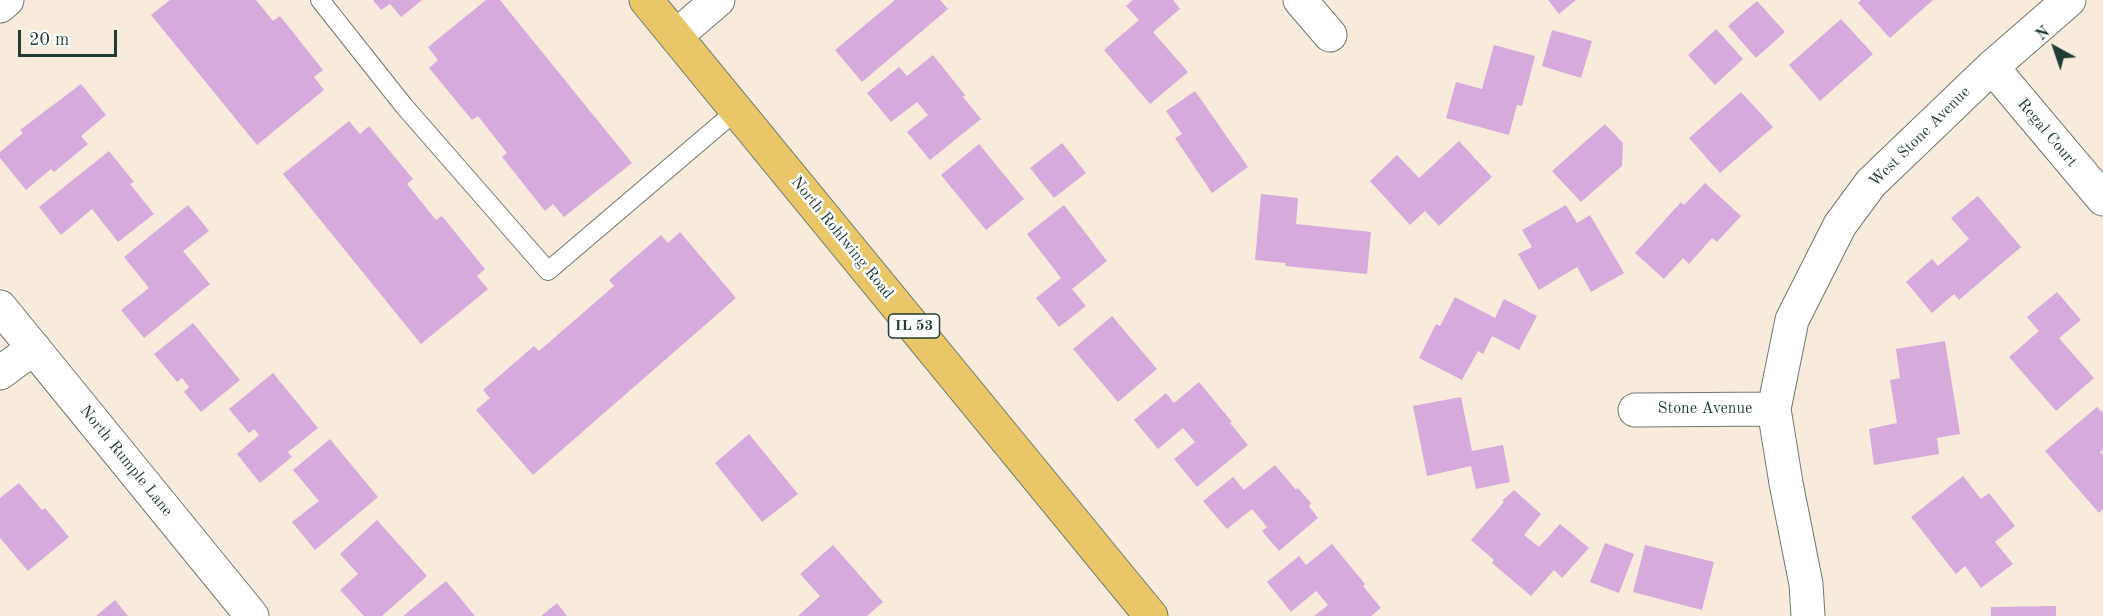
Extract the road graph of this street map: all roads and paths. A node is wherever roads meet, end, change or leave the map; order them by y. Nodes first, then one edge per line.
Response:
1 (7, 0) edge
2 (320, 0) edge
3 (646, 0) edge
4 (718, 0) edge
5 (1300, 0) edge
6 (2068, 0) edge
7 (0, 6) edge
8 (1330, 35) dead end
9 (676, 36) junction
10 (1992, 67) junction
11 (737, 110) junction
12 (2103, 199) edge
13 (0, 307) edge
14 (34, 348) junction
15 (0, 373) edge
16 (1774, 409) junction
17 (1635, 410) dead end
18 (252, 616) edge
19 (1151, 616) edge
20 (1808, 616) edge

1 - 7 street
2 - 11 lane
3 - 9 main road, North Rohlwing Road / IL 53
4 - 9 street
5 - 8 street
6 - 10 street, West Stone Avenue
9 - 11 main road, North Rohlwing Road / IL 53
10 - 12 street, Regal Court
10 - 16 street, West Stone Avenue
11 - 19 main road, North Rohlwing Road / IL 53
13 - 14 street, North Rumple Lane
14 - 15 street
14 - 18 street, North Rumple Lane
16 - 17 street, Stone Avenue
16 - 20 street, West Stone Avenue

